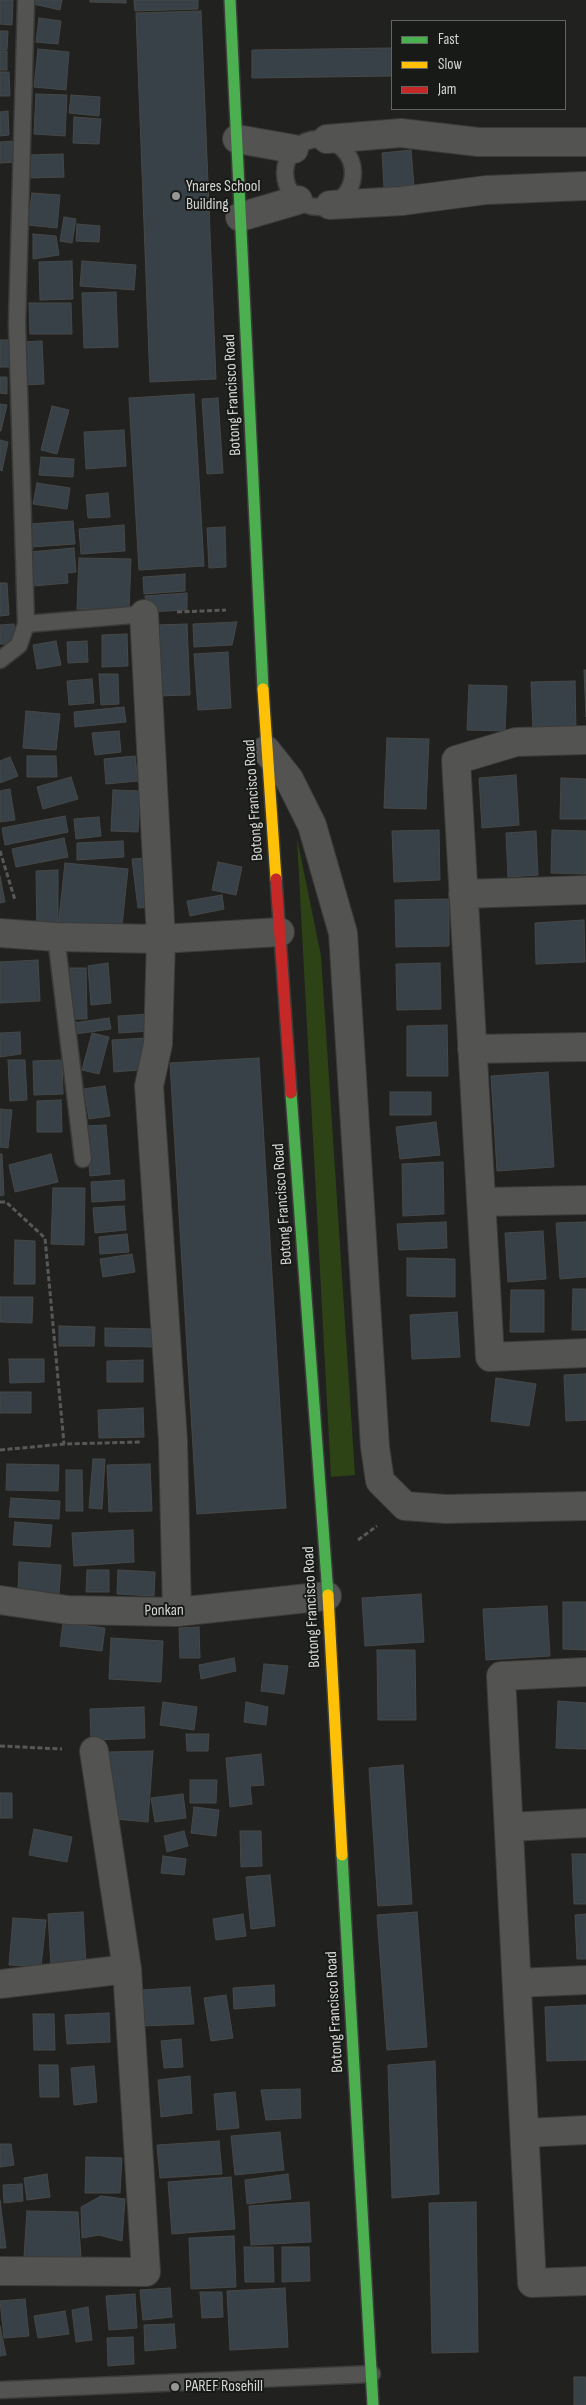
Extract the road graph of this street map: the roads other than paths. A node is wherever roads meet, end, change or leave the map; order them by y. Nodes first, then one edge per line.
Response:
1 (26, 0) edge
2 (230, 0) edge
3 (237, 139) junction
4 (328, 139) junction
5 (586, 142) edge
6 (294, 149) junction
7 (586, 186) edge
8 (298, 200) junction
9 (330, 205) junction
10 (240, 217) junction
11 (144, 614) joint
12 (26, 624) junction
13 (0, 660) edge
14 (586, 740) edge
15 (266, 750) junction
16 (586, 890) edge
17 (463, 894) junction
18 (280, 932) junction
19 (12, 934) edge
20 (56, 937) junction
21 (161, 939) junction
22 (586, 1047) edge
23 (472, 1049) junction
24 (83, 1159) dead end
25 (586, 1200) edge
26 (481, 1202) junction
27 (586, 1353) edge
28 (586, 1506) edge
29 (328, 1596) junction
30 (0, 1600) edge
31 (177, 1612) junction
32 (586, 1672) edge
33 (94, 1751) road end
34 (586, 1823) edge
35 (509, 1827) junction
36 (127, 1969) junction
37 (586, 1980) edge
38 (517, 1983) junction
39 (0, 1984) edge
40 (586, 2130) edge
41 (525, 2133) junction
42 (0, 2271) edge
43 (586, 2281) edge
44 (372, 2374) junction
45 (0, 2390) edge
46 (373, 2405) edge

1 - 12 lane
2 - 3 street, Botong Francisco Road
3 - 6 street
3 - 10 street, Botong Francisco Road
4 - 5 street
4 - 6 lane
4 - 9 lane
6 - 8 lane
7 - 9 street
8 - 9 lane
8 - 10 street
10 - 15 street, Botong Francisco Road
11 - 12 lane
11 - 21 street
12 - 13 lane
14 - 17 street
15 - 18 street, Botong Francisco Road
15 - 28 street
16 - 17 street
17 - 23 street
18 - 21 street
18 - 29 street, Botong Francisco Road
19 - 20 street
20 - 21 street
20 - 24 lane
21 - 31 street
22 - 23 street
23 - 26 street
25 - 26 street
26 - 27 street
29 - 31 street, Ponkan
29 - 44 street, Botong Francisco Road
30 - 31 street, Ponkan
32 - 35 street
33 - 36 street
34 - 35 street
35 - 38 street
36 - 39 street
36 - 42 street
37 - 38 street
38 - 41 street
40 - 41 street
41 - 43 street
44 - 45 lane
44 - 46 street, Botong Francisco Road

